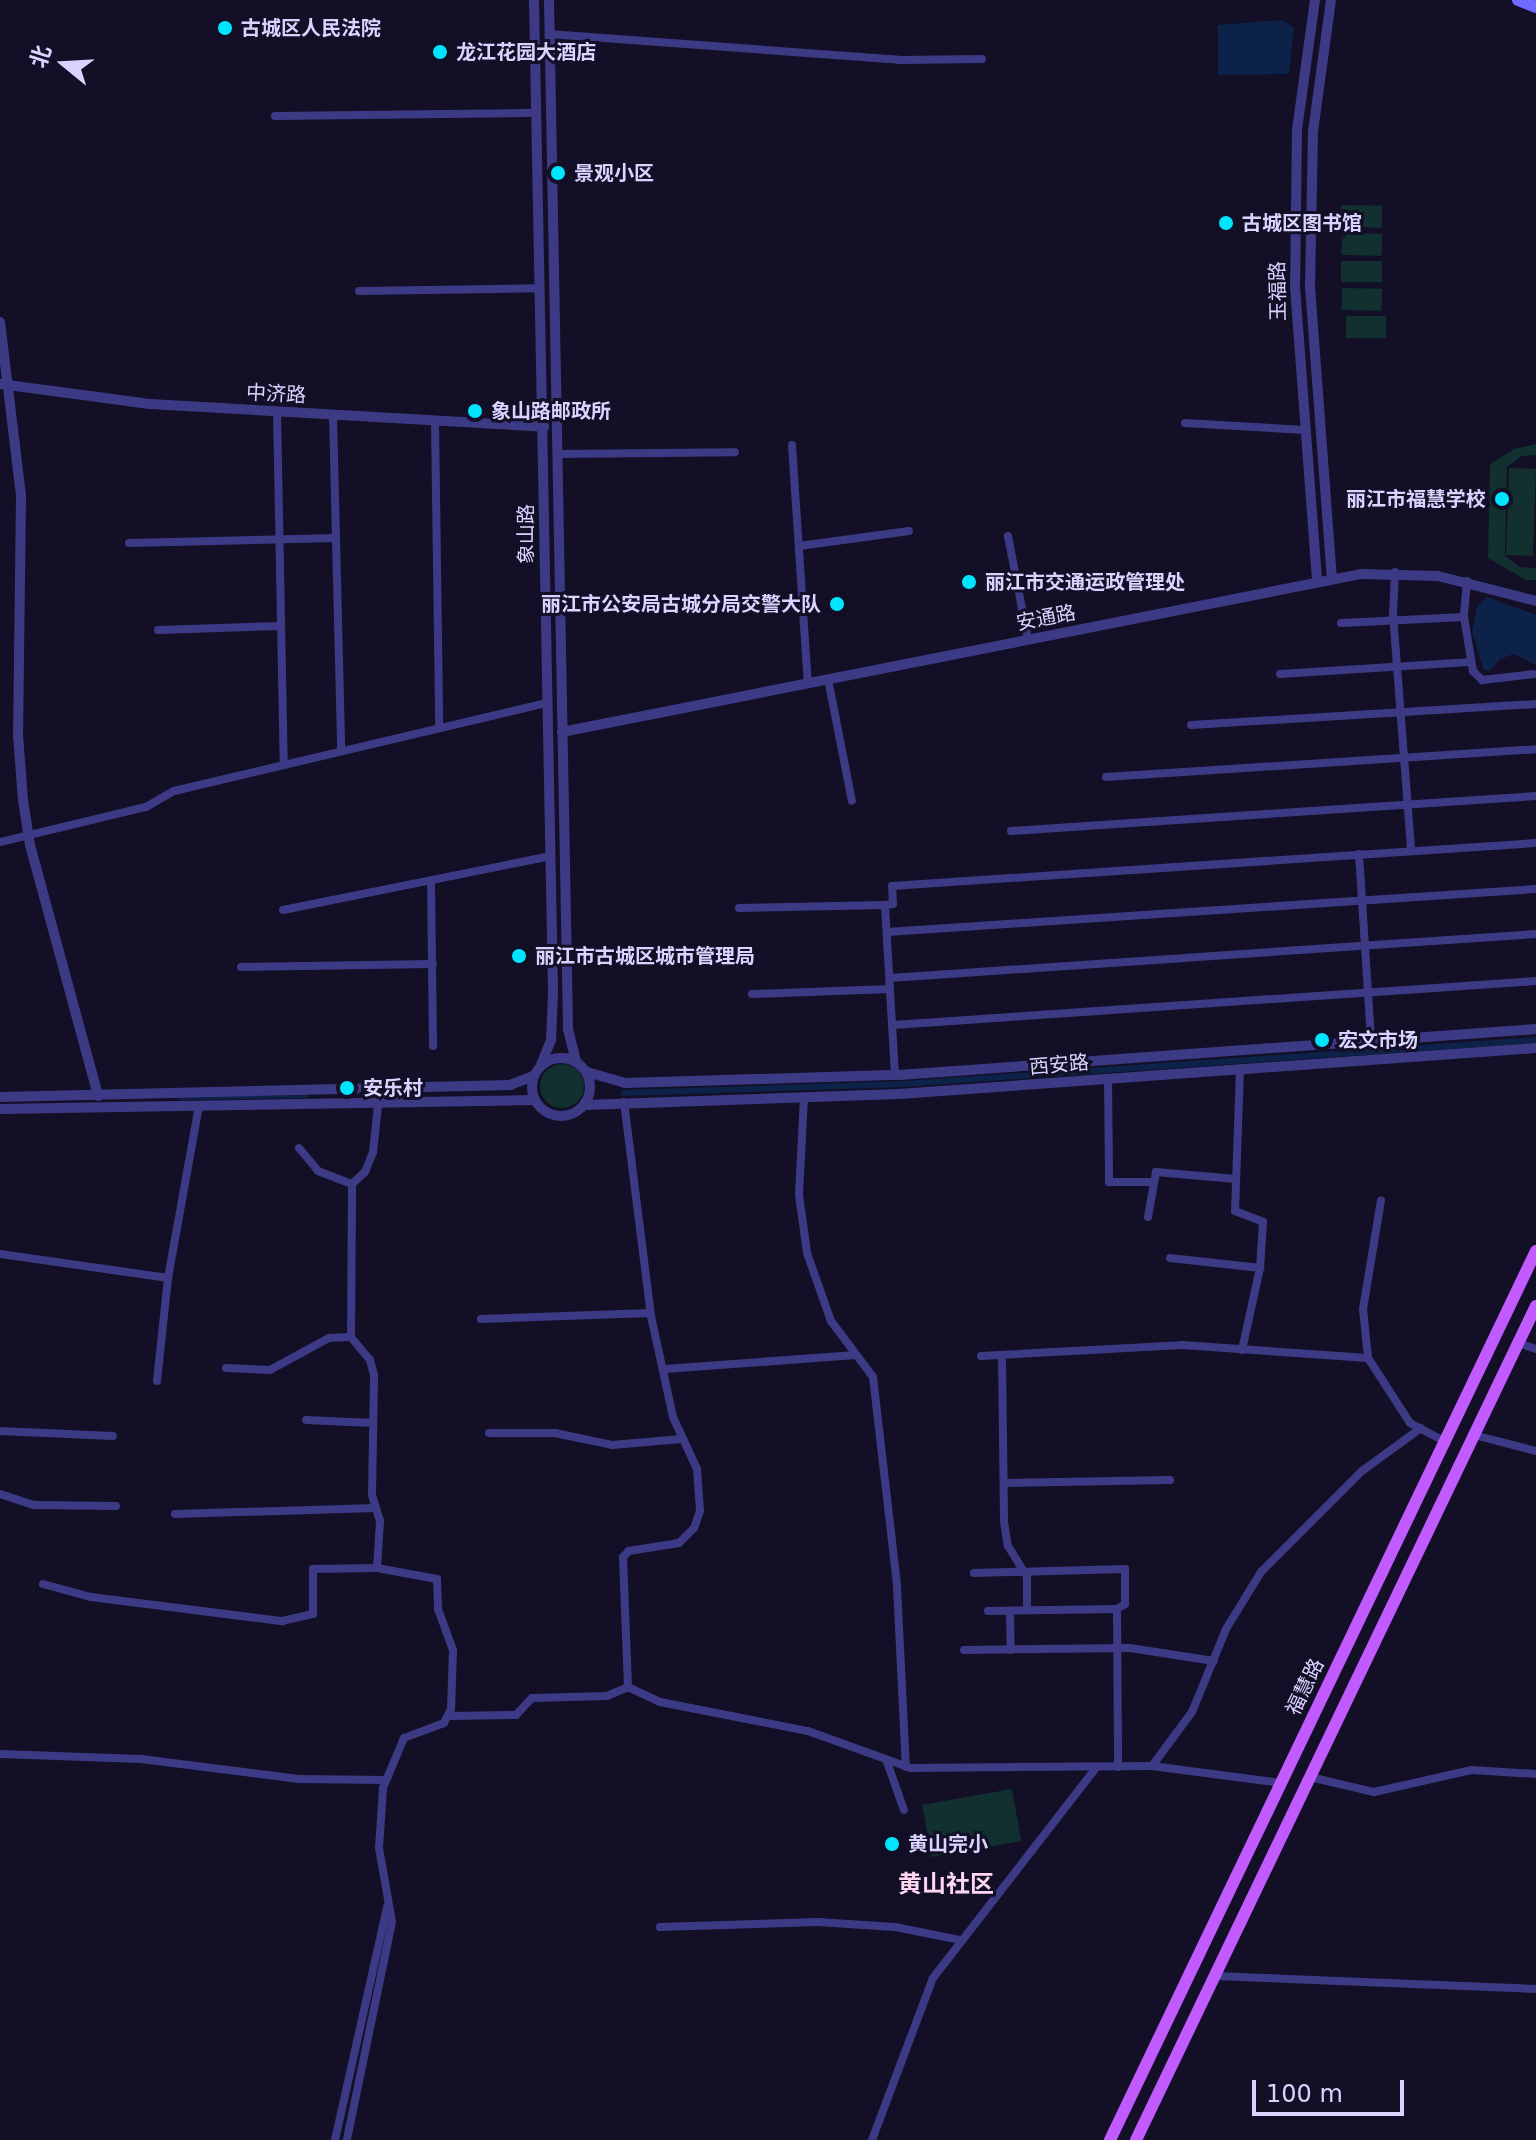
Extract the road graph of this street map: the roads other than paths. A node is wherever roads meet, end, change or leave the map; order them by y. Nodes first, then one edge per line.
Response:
1 (534, 0) edge
2 (549, 0) edge
3 (1315, 0) edge
4 (1331, 0) edge
5 (1518, 0) edge
6 (1536, 7) edge
7 (549, 34) junction
8 (982, 59) dead end
9 (537, 113) junction
10 (275, 116) dead end
11 (540, 288) junction
12 (359, 291) dead end
13 (0, 322) edge
14 (0, 367) edge
15 (2, 385) edge
16 (277, 412) junction
17 (333, 415) junction
18 (435, 422) junction
19 (1185, 423) dead end
20 (544, 427) junction
21 (1305, 430) junction
22 (792, 445) dead end
23 (735, 452) dead end
24 (557, 454) junction
25 (909, 531) dead end
26 (1008, 536) dead end
27 (335, 538) junction
28 (278, 539) junction
29 (129, 543) dead end
30 (799, 546) junction
31 (1395, 572) junction
32 (1332, 579) junction
33 (1467, 581) junction
34 (1317, 582) junction
35 (1536, 601) edge
36 (1464, 617) junction
37 (1393, 621) junction
38 (1341, 623) dead end
39 (280, 626) junction
40 (158, 630) dead end
41 (1028, 640) junction
42 (1469, 662) junction
43 (1397, 666) junction
44 (1280, 674) dead end
45 (1534, 674) dead end
46 (828, 679) junction
47 (808, 683) junction
48 (547, 703) junction
49 (1536, 704) edge
50 (1400, 712) junction
51 (1191, 725) dead end
52 (439, 727) junction
53 (562, 732) junction
54 (341, 749) junction
55 (1536, 749) edge
56 (1404, 758) junction
57 (284, 763) junction
58 (1106, 777) dead end
59 (1536, 796) edge
60 (852, 801) dead end
61 (1408, 804) junction
62 (1011, 831) dead end
63 (28, 835) junction
64 (0, 842) edge
65 (1536, 843) edge
66 (1411, 850) junction
67 (1359, 854) junction
68 (550, 856) junction
69 (431, 881) junction
70 (1536, 889) edge
71 (1362, 901) junction
72 (885, 905) junction
73 (739, 908) dead end
74 (283, 910) dead end
75 (887, 932) junction
76 (1536, 934) edge
77 (1365, 946) junction
78 (433, 964) junction
79 (241, 967) dead end
80 (890, 978) junction
81 (1536, 981) edge
82 (890, 989) junction
83 (1368, 992) junction
84 (752, 994) dead end
85 (893, 1025) junction
86 (1536, 1029) edge
87 (1371, 1041) junction
88 (433, 1046) dead end
89 (1536, 1048) edge
90 (576, 1061) junction
91 (541, 1065) junction
92 (1240, 1069) junction
93 (587, 1072) junction
94 (895, 1075) junction
95 (534, 1076) junction
96 (1108, 1079) junction
97 (380, 1088) junction
98 (98, 1096) junction
99 (0, 1097) edge
100 (804, 1098) junction
101 (381, 1100) junction
102 (535, 1100) junction
103 (624, 1102) junction
104 (199, 1105) junction
105 (585, 1105) junction
106 (0, 1109) edge
107 (299, 1148) dead end
108 (1236, 1179) junction
109 (1152, 1182) junction
110 (352, 1184) junction
111 (1381, 1200) dead end
112 (1148, 1217) dead end
113 (1536, 1251) edge
114 (0, 1254) edge
115 (1170, 1258) dead end
116 (1260, 1268) junction
117 (168, 1278) junction
118 (1536, 1306) edge
119 (650, 1313) junction
120 (481, 1319) dead end
121 (351, 1337) junction
122 (1518, 1343) junction
123 (1536, 1349) edge
124 (1242, 1350) junction
125 (855, 1355) junction
126 (1002, 1355) junction
127 (981, 1356) dead end
128 (1368, 1358) junction
129 (226, 1368) dead end
130 (665, 1369) junction
131 (157, 1381) dead end
132 (306, 1420) dead end
133 (373, 1423) junction
134 (1421, 1428) junction
135 (0, 1431) edge
136 (489, 1433) dead end
137 (1474, 1435) junction
138 (113, 1436) dead end
139 (682, 1439) junction
140 (1445, 1442) junction
141 (1536, 1451) edge
142 (1170, 1480) dead end
143 (1004, 1483) junction
144 (0, 1494) edge
145 (116, 1506) dead end
146 (376, 1508) junction
147 (175, 1514) dead end
148 (377, 1568) junction
149 (1024, 1571) junction
150 (974, 1573) dead end
151 (43, 1584) dead end
152 (1117, 1609) junction
153 (1027, 1610) junction
154 (988, 1611) dead end
155 (1010, 1611) junction
156 (1118, 1649) junction
157 (964, 1650) dead end
158 (1011, 1650) junction
159 (1214, 1661) junction
160 (628, 1687) junction
161 (450, 1716) junction
162 (0, 1754) edge
163 (886, 1759) junction
164 (1152, 1766) junction
165 (906, 1767) junction
166 (1118, 1767) junction
167 (1096, 1768) junction
168 (1536, 1774) edge
169 (1310, 1777) junction
170 (385, 1780) junction
171 (1281, 1783) junction
172 (904, 1810) dead end
173 (387, 1907) junction
174 (660, 1927) dead end
175 (960, 1940) junction
176 (1215, 1976) junction
177 (1536, 1989) edge
178 (335, 2140) edge
179 (347, 2140) edge
180 (872, 2140) edge
181 (1110, 2140) edge
182 (1136, 2140) edge

1 - 9 street, 象山路
2 - 7 street, 象山路
3 - 21 street, 玉福路
4 - 32 street, 玉福路
5 - 6 main road
7 - 8 street
7 - 24 street, 象山路
9 - 10 street
9 - 11 street, 象山路
11 - 12 street
11 - 20 street, 象山路
13 - 15 street
14 - 15 street
15 - 16 street, 中济路
15 - 63 street
16 - 17 street, 中济路
16 - 28 street
17 - 18 street, 中济路
17 - 27 street
18 - 20 street, 中济路
18 - 52 street
19 - 21 street
20 - 48 street, 象山路
21 - 34 street, 玉福路
22 - 30 street
23 - 24 street
24 - 53 street, 象山路
25 - 30 street
26 - 41 street
27 - 28 street
27 - 54 street
28 - 29 street
28 - 39 street
30 - 47 street
31 - 32 street, 安通路
31 - 33 street, 安通路
31 - 37 street
32 - 34 street, 安通路
33 - 35 street, 安通路
33 - 36 street
34 - 41 street, 安通路
36 - 37 street
36 - 42 street
37 - 38 street
37 - 43 street
39 - 40 street
39 - 57 street
41 - 46 street, 安通路
42 - 43 street
42 - 45 street
43 - 44 street
43 - 50 street
46 - 47 street, 安通路
46 - 60 street
47 - 53 street, 安通路
48 - 52 street
48 - 68 street, 象山路
49 - 50 street
50 - 51 street
50 - 56 street
52 - 54 street
53 - 90 street, 象山路
54 - 57 street
55 - 56 street
56 - 58 street
56 - 61 street
57 - 63 street
59 - 61 street
61 - 62 street
61 - 66 street
63 - 64 street
63 - 98 street
65 - 66 street
66 - 67 street
67 - 71 street
67 - 72 street
68 - 69 street
68 - 91 street, 象山路
69 - 74 street
69 - 78 street
70 - 71 street
71 - 75 street
71 - 77 street
72 - 73 street
72 - 75 street
75 - 80 street
76 - 77 street
77 - 80 street
77 - 83 street
78 - 79 street
78 - 88 street
80 - 82 street
81 - 83 street
82 - 84 street
82 - 85 street
83 - 85 street
83 - 87 street
85 - 94 street
86 - 87 street, 西安路
87 - 94 street, 西安路
89 - 92 street, 西安路
90 - 91 street
90 - 93 street
91 - 95 street
92 - 96 street, 西安路
92 - 108 street
93 - 94 street, 西安路
93 - 105 street
95 - 97 street
95 - 102 street
96 - 100 street, 西安路
96 - 109 street
97 - 98 street
97 - 101 street
98 - 99 street
100 - 103 street, 西安路
100 - 125 street
101 - 102 street
101 - 104 street
101 - 110 street
102 - 105 street
103 - 105 street, 西安路
103 - 119 street
104 - 106 street
104 - 117 street
107 - 110 street
108 - 109 street
108 - 116 street
109 - 112 street
110 - 121 street
111 - 128 street
113 - 140 main road, 福慧路
114 - 117 street
115 - 116 street
116 - 124 street
117 - 131 street
118 - 122 main road
119 - 120 street
119 - 130 street
121 - 129 street
121 - 133 street
122 - 123 street
122 - 137 main road
124 - 126 street
124 - 128 street
125 - 130 street
125 - 165 street
126 - 127 street
126 - 143 street
128 - 134 street
130 - 139 street
132 - 133 street
133 - 146 street
134 - 140 street
134 - 159 street
135 - 138 street
136 - 139 street
137 - 141 street
137 - 169 main road
139 - 160 street
140 - 171 main road, 福慧路
142 - 143 street
143 - 149 street
144 - 145 street
146 - 147 street
146 - 148 street
148 - 151 street
148 - 161 street
149 - 150 street
149 - 152 street
149 - 153 street
152 - 153 street
152 - 156 street
153 - 155 street
154 - 155 street
155 - 158 street
156 - 158 street
156 - 159 street
156 - 166 street
157 - 158 street
159 - 164 street
160 - 161 street
160 - 163 street
161 - 170 street
162 - 170 street
163 - 165 street
163 - 172 street
164 - 166 street
164 - 171 street
165 - 167 street
166 - 167 street
167 - 175 street
168 - 169 street
169 - 176 main road
170 - 173 street
171 - 181 main road, 福慧路
173 - 178 street
173 - 179 street
174 - 175 street
175 - 180 street
176 - 177 street
176 - 182 main road

